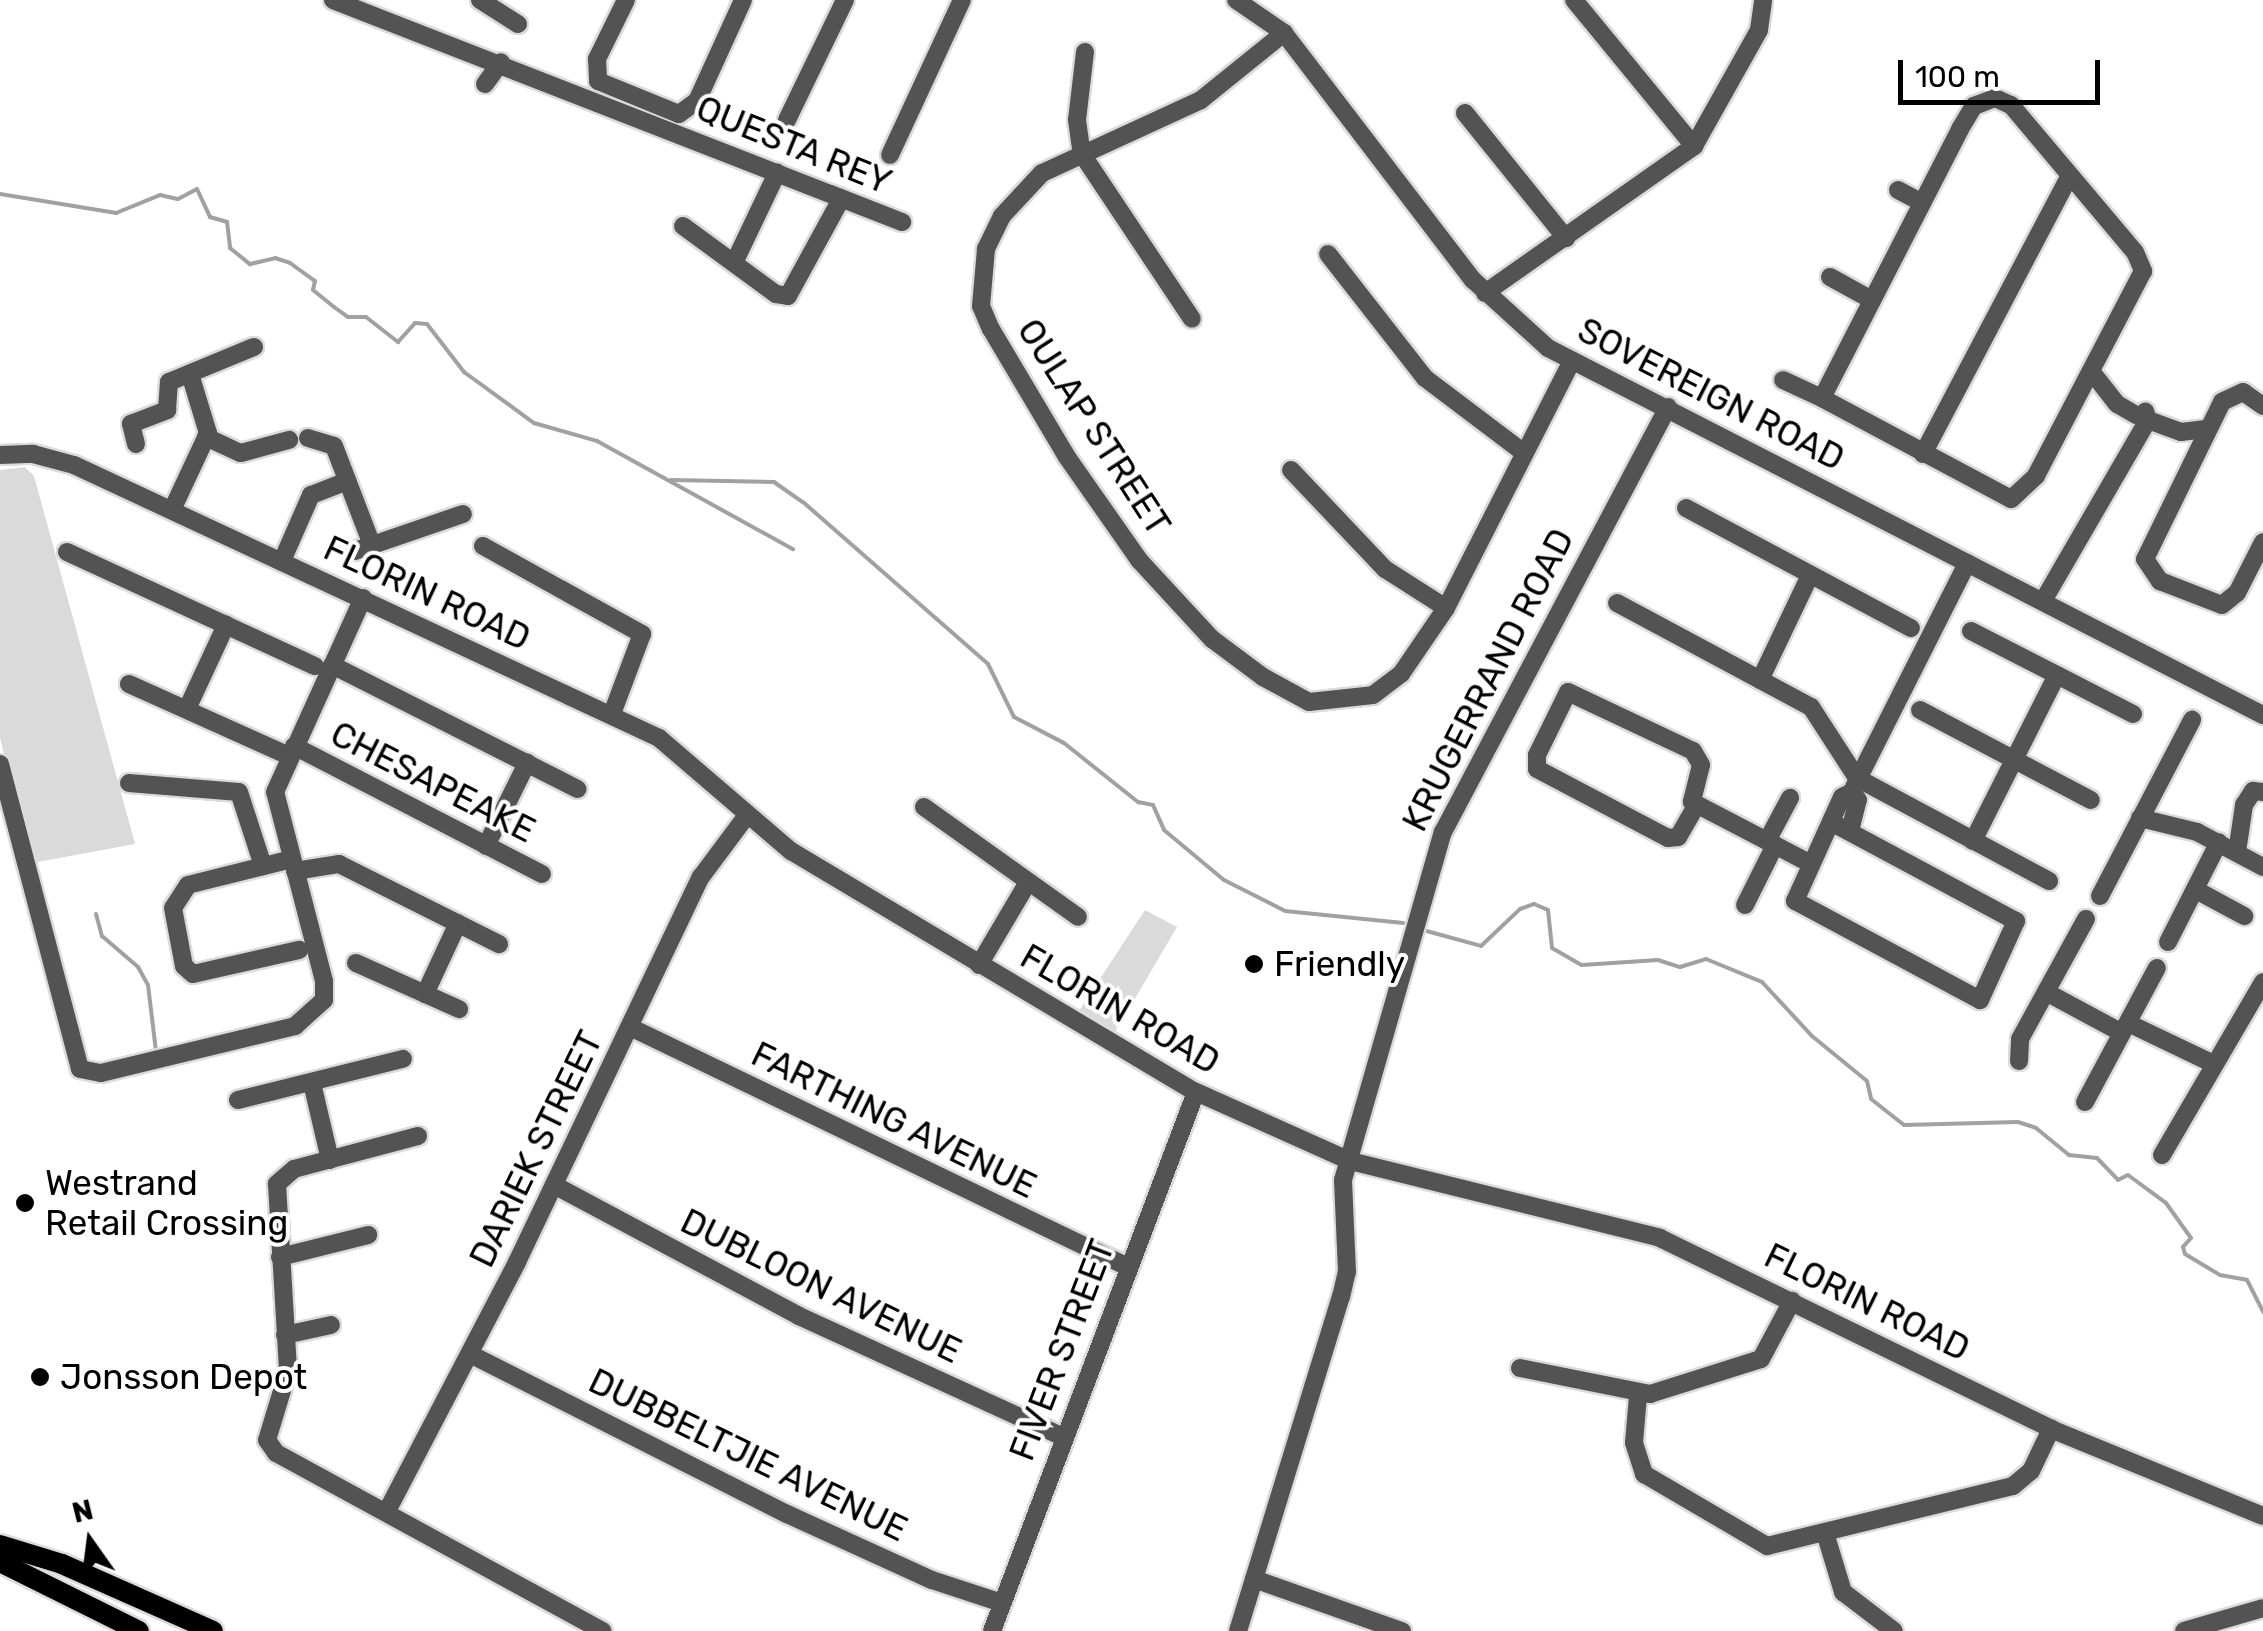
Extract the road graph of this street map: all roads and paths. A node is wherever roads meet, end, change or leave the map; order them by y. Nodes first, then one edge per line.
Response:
1 (333, 0) edge
2 (480, 0) edge
3 (626, 0) edge
4 (743, 0) edge
5 (845, 0) edge
6 (962, 0) edge
7 (1236, 0) edge
8 (1574, 0) edge
9 (1762, 0) edge
10 (518, 24) dead end
11 (1284, 33) junction
12 (1085, 52) dead end
13 (500, 62) junction
14 (484, 84) dead end
15 (1465, 112) dead end
16 (787, 120) dead end
17 (1694, 146) junction
18 (1082, 154) junction
19 (890, 155) dead end
20 (777, 173) junction
21 (2070, 175) junction
22 (1898, 190) dead end
23 (842, 199) junction
24 (1922, 202) junction
25 (902, 222) dead end
26 (683, 226) dead end
27 (1566, 238) junction
28 (1328, 254) dead end
29 (735, 261) junction
30 (1830, 276) dead end
31 (1485, 293) junction
32 (1872, 300) junction
33 (1192, 319) dead end
34 (254, 348) dead end
35 (1572, 361) junction
36 (2091, 371) junction
37 (190, 374) junction
38 (1783, 380) dead end
39 (1822, 398) junction
40 (2074, 402) junction
41 (2118, 404) junction
42 (2263, 406) edge
43 (1668, 407) junction
44 (2148, 421) junction
45 (2206, 429) junction
46 (206, 437) junction
47 (136, 444) dead end
48 (1523, 452) junction
49 (1923, 454) junction
50 (0, 455) edge
51 (2189, 462) junction
52 (1291, 470) dead end
53 (347, 480) junction
54 (1686, 508) dead end
55 (172, 510) junction
56 (462, 514) dead end
57 (2263, 542) edge
58 (483, 546) dead end
59 (68, 552) dead end
60 (282, 561) junction
61 (1967, 562) junction
62 (1810, 575) junction
63 (362, 598) junction
64 (2043, 601) junction
65 (1617, 603) dead end
66 (1446, 608) junction
67 (226, 625) junction
68 (1911, 628) dead end
69 (1971, 631) dead end
70 (323, 666) junction
71 (2057, 675) junction
72 (1760, 680) junction
73 (129, 684) dead end
74 (187, 709) junction
75 (1920, 710) dead end
76 (612, 714) junction
77 (2133, 714) dead end
78 (2263, 715) edge
79 (2192, 720) dead end
80 (291, 751) junction
81 (2014, 759) junction
82 (0, 764) edge
83 (527, 764) junction
84 (129, 782) dead end
85 (1855, 785) junction
86 (578, 789) dead end
87 (2263, 792) edge
88 (1790, 798) dead end
89 (2091, 800) dead end
90 (1696, 806) junction
91 (924, 807) dead end
92 (745, 818) junction
93 (2140, 818) junction
94 (1832, 822) junction
95 (1850, 831) junction
96 (1973, 841) junction
97 (2219, 842) junction
98 (1771, 844) junction
99 (486, 846) junction
100 (2237, 852) junction
101 (1811, 864) junction
102 (294, 865) junction
103 (263, 866) junction
104 (2263, 867) edge
105 (542, 874) dead end
106 (2048, 880) dead end
107 (1028, 882) junction
108 (2196, 890) junction
109 (2100, 896) dead end
110 (1745, 904) dead end
111 (2244, 916) dead end
112 (1078, 917) dead end
113 (2086, 919) dead end
114 (458, 923) junction
115 (2168, 942) dead end
116 (500, 944) dead end
117 (299, 950) dead end
118 (356, 963) dead end
119 (979, 965) junction
120 (2158, 968) dead end
121 (2263, 982) edge
122 (2046, 992) junction
123 (425, 994) junction
124 (2250, 1004) junction
125 (459, 1010) dead end
126 (2263, 1019) edge
127 (632, 1028) junction
128 (2125, 1028) junction
129 (403, 1060) dead end
130 (2019, 1061) dead end
131 (2212, 1063) junction
132 (312, 1084) junction
133 (1196, 1092) junction
134 (238, 1100) dead end
135 (2085, 1102) dead end
136 (418, 1136) dead end
137 (2162, 1155) dead end
138 (330, 1160) junction
139 (1350, 1161) junction
140 (554, 1185) junction
141 (368, 1234) dead end
142 (280, 1256) junction
143 (1128, 1266) junction
144 (1792, 1301) junction
145 (331, 1324) dead end
146 (285, 1335) junction
147 (470, 1354) junction
148 (1520, 1368) dead end
149 (1638, 1396) junction
150 (2051, 1429) junction
151 (1063, 1438) junction
152 (387, 1512) junction
153 (2263, 1516) edge
154 (1826, 1536) junction
155 (0, 1545) edge
156 (0, 1562) edge
157 (1254, 1579) junction
158 (1002, 1604) junction
159 (2263, 1608) edge
160 (140, 1631) edge
161 (212, 1631) edge
162 (604, 1631) edge
163 (992, 1631) edge
164 (1238, 1631) edge
165 (1402, 1631) edge
166 (1894, 1631) edge
167 (2184, 1631) edge

1 - 13 street, QUESTA REY
2 - 10 street
3 - 4 street
5 - 16 street
6 - 19 street
7 - 11 street, SOVEREIGN ROAD
8 - 17 street
9 - 17 street
11 - 18 street
11 - 31 street, SOVEREIGN ROAD
12 - 18 street
13 - 14 street
13 - 20 street, QUESTA REY
15 - 27 street
17 - 27 street
18 - 33 street
18 - 66 street, OULAP STREET
20 - 23 street, QUESTA REY
20 - 29 street
21 - 24 street
21 - 36 street
21 - 49 street
22 - 24 street
23 - 25 street, QUESTA REY
23 - 29 street
24 - 32 street
26 - 29 street
27 - 31 street
28 - 48 street
30 - 32 street
31 - 35 street, SOVEREIGN ROAD
32 - 39 street
34 - 37 street
35 - 43 street, SOVEREIGN ROAD
35 - 48 street
36 - 40 street
36 - 41 street
37 - 46 street
37 - 47 street
38 - 39 street
39 - 49 street
40 - 41 street
40 - 49 street
41 - 44 street
42 - 45 street
43 - 61 street, SOVEREIGN ROAD
43 - 139 street, KRUGERRAND ROAD
44 - 45 street
44 - 51 street
44 - 64 street
45 - 51 street
46 - 53 street
46 - 55 street
48 - 66 street
50 - 55 street, FLORIN ROAD
51 - 57 street
52 - 66 street
53 - 56 street
53 - 60 street
54 - 62 street
55 - 60 street, FLORIN ROAD
58 - 76 street
59 - 67 street
60 - 63 street, FLORIN ROAD
61 - 64 street, SOVEREIGN ROAD
61 - 85 street
62 - 68 street
62 - 72 street
63 - 70 street
63 - 76 street, FLORIN ROAD
64 - 78 street, SOVEREIGN ROAD
65 - 72 street
67 - 70 street
67 - 74 street
69 - 71 street
70 - 80 street
70 - 83 street
71 - 77 street
71 - 81 street
72 - 85 street
73 - 74 street, CHESAPEAKE
74 - 80 street, CHESAPEAKE
75 - 81 street
76 - 92 street, FLORIN ROAD
79 - 93 street
80 - 99 street, CHESAPEAKE
80 - 102 street
81 - 89 street
81 - 96 street
82 - 102 street
83 - 86 street
83 - 99 street
84 - 103 street
85 - 94 street
85 - 95 street
85 - 96 street
87 - 100 street
88 - 98 street
90 - 90 street
90 - 98 street
91 - 107 street
92 - 119 street, FLORIN ROAD
92 - 127 street, DARIEK STREET
93 - 97 street
93 - 109 street
94 - 95 street
94 - 101 street
95 - 101 street
96 - 106 street
97 - 100 street
97 - 108 street
98 - 101 street
98 - 110 street
99 - 105 street, CHESAPEAKE
100 - 104 street
102 - 103 street
102 - 114 street
103 - 117 street
107 - 112 street
107 - 119 street
108 - 111 street
108 - 115 street
113 - 122 street
114 - 116 street
114 - 123 street
118 - 123 street
119 - 133 street, FLORIN ROAD
120 - 128 street
121 - 124 street
122 - 128 street
122 - 130 street
123 - 125 street
124 - 126 street
124 - 131 street
127 - 140 street, DARIEK STREET
127 - 143 street, FARTHING AVENUE
128 - 131 street
128 - 135 street
129 - 132 street
131 - 137 street
132 - 134 street
132 - 138 street
133 - 139 street, FLORIN ROAD
133 - 143 street, FIVER STREET
136 - 138 street
138 - 142 street
139 - 144 street, FLORIN ROAD
139 - 157 street, KRUGERRAND ROAD
140 - 147 street, DARIEK STREET
140 - 151 street, DUBLOON AVENUE
141 - 142 street
142 - 146 street
143 - 151 street, FIVER STREET
144 - 149 street
144 - 150 street, FLORIN ROAD
145 - 146 street
146 - 152 street
147 - 152 street, DARIEK STREET
147 - 158 street, DUBBELTJIE AVENUE
148 - 149 street
149 - 154 street
150 - 153 street, FLORIN ROAD
150 - 154 street
151 - 158 street, FIVER STREET
152 - 162 street
154 - 166 street
155 - 161 main road
156 - 160 main road
157 - 164 street, KRUGERRAND ROAD
157 - 165 street
158 - 163 street, FIVER STREET
159 - 167 street

